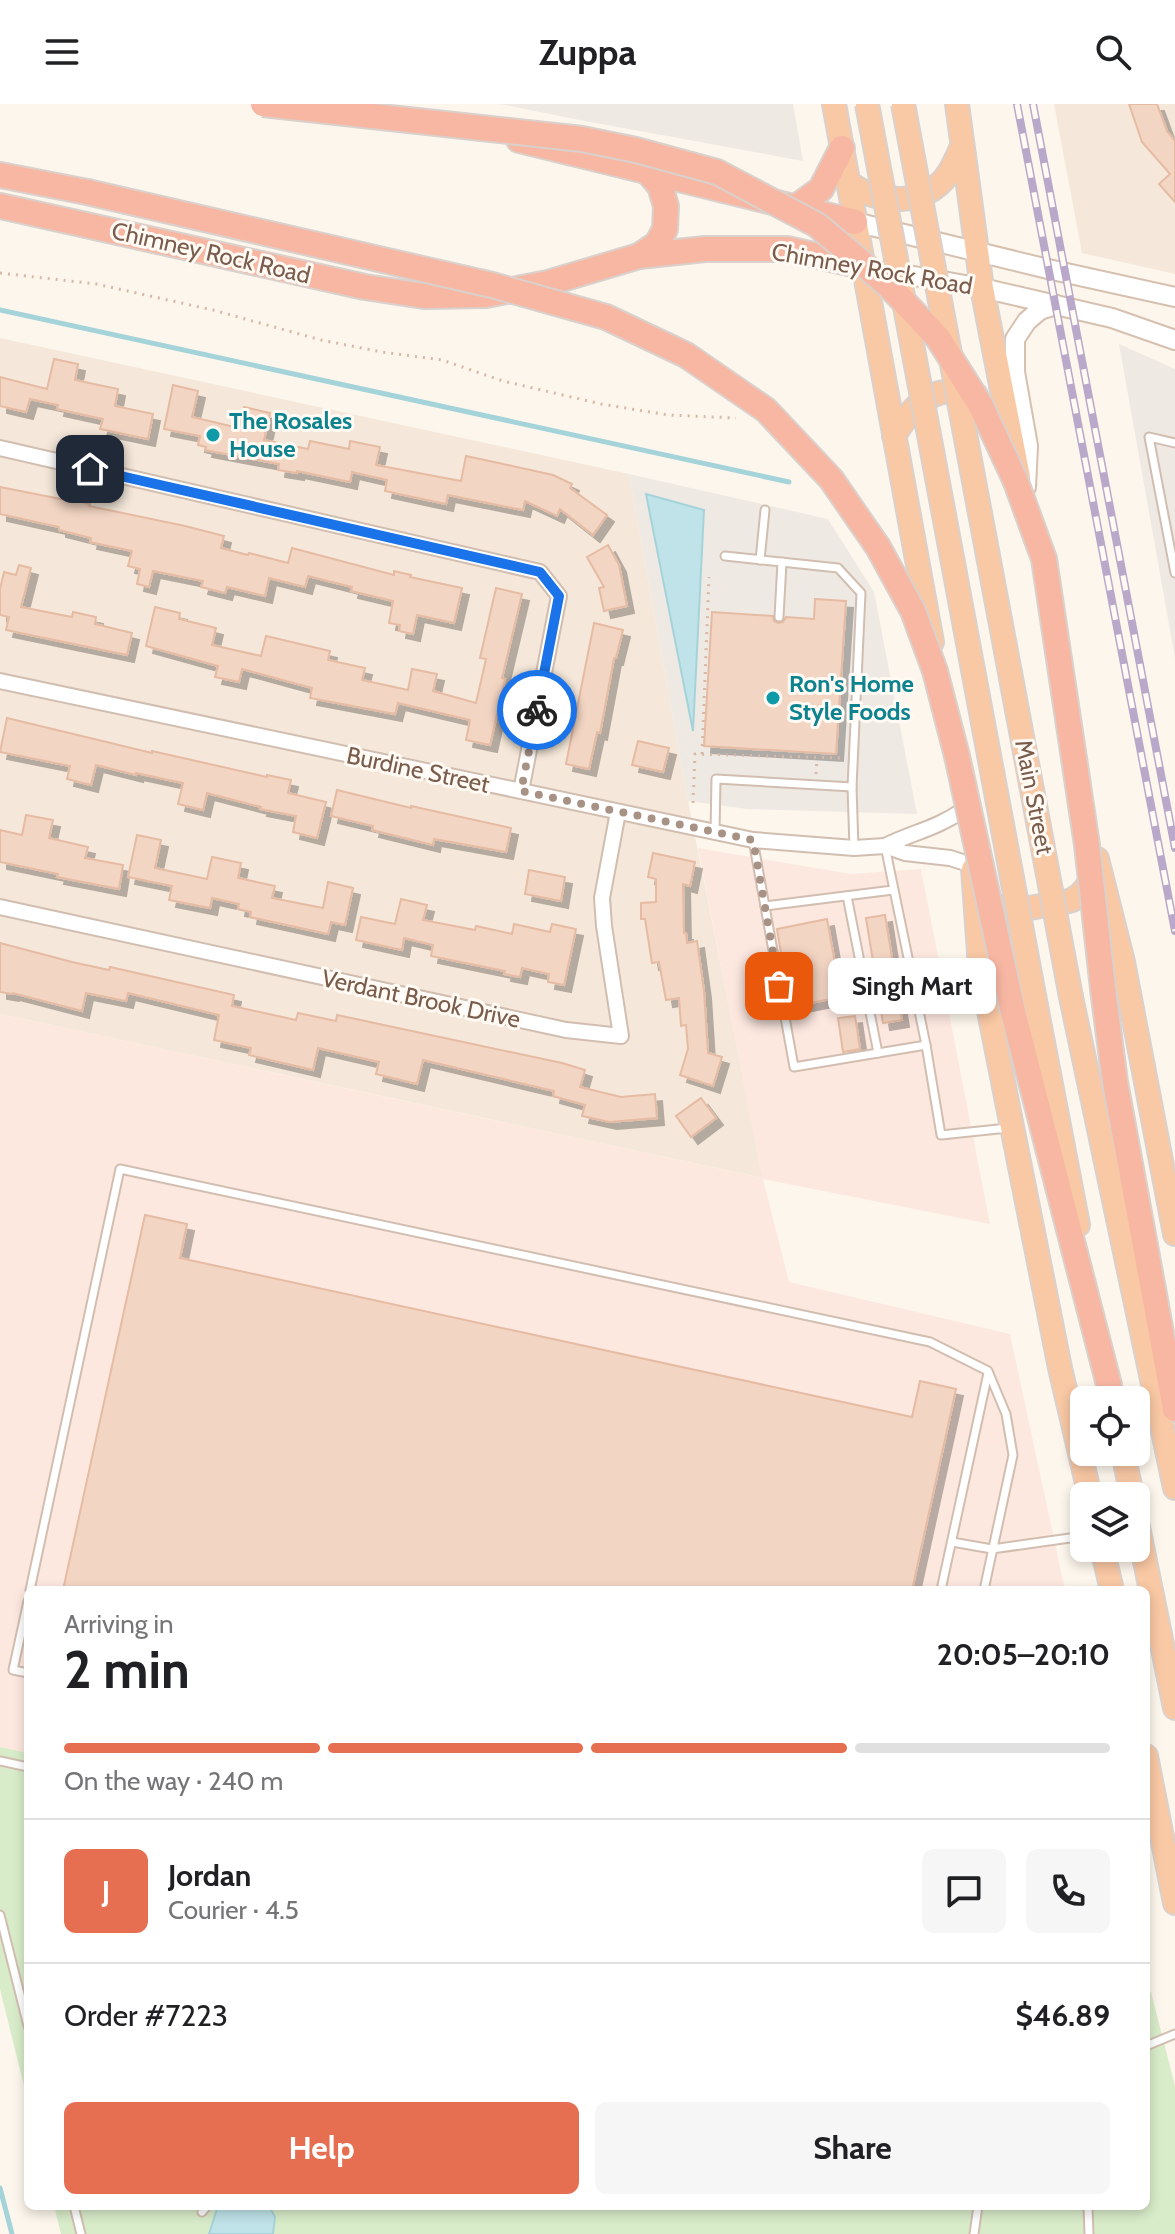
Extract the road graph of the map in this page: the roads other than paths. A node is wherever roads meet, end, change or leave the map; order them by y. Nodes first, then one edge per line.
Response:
1 (263, 104) edge
2 (365, 104) edge
3 (834, 104) edge
4 (867, 104) edge
5 (903, 104) edge
6 (957, 104) edge
7 (962, 146) junction
8 (842, 148) junction
9 (647, 171) junction
10 (0, 175) edge
11 (848, 182) junction
12 (0, 206) edge
13 (796, 207) junction
14 (855, 222) junction
15 (977, 250) junction
16 (639, 256) junction
17 (862, 266) junction
18 (982, 288) junction
19 (1175, 297) edge
20 (1056, 305) junction
21 (1175, 340) edge
22 (1008, 419) junction
23 (894, 436) junction
24 (1175, 443) edge
25 (0, 448) edge
26 (1025, 506) junction
27 (765, 510) dead end
28 (725, 556) dead end
29 (760, 560) junction
30 (782, 562) junction
31 (1175, 573) edge
32 (779, 617) dead end
33 (0, 681) edge
34 (852, 787) junction
35 (521, 791) junction
36 (963, 810) junction
37 (618, 812) junction
38 (715, 832) junction
39 (753, 840) junction
40 (885, 846) junction
41 (854, 848) junction
42 (1095, 853) junction
43 (973, 869) junction
44 (893, 890) junction
45 (847, 896) junction
46 (765, 906) junction
47 (0, 907) edge
48 (1025, 1009) junction
49 (926, 1045) junction
50 (878, 1053) junction
51 (1012, 1127) junction
52 (1175, 1234) edge
53 (988, 1371) junction
54 (1109, 1386) edge
55 (1175, 1409) edge
56 (1087, 1482) edge
57 (1175, 1488) edge
58 (1070, 1538) edge
59 (952, 1542) junction
60 (992, 1549) junction
61 (1105, 1562) edge
62 (1145, 1562) edge
63 (31, 1586) edge
64 (942, 1586) edge
65 (985, 1586) edge
66 (1111, 1586) edge
67 (24, 1619) edge
68 (24, 1672) edge
69 (1175, 1708) edge
70 (0, 1761) edge
71 (24, 1766) edge
72 (1150, 1776) edge
73 (1175, 1903) edge
74 (0, 1915) edge
75 (24, 2010) edge
76 (1175, 2034) edge
77 (1150, 2044) edge
78 (75, 2210) edge
79 (977, 2210) edge
80 (1088, 2210) edge
81 (81, 2234) edge
82 (974, 2234) edge
83 (1089, 2234) edge

1 - 55 highway, bridge
2 - 9 highway, Chimney Rock Road
3 - 8 highway
4 - 48 highway, Main Street, bridge
5 - 57 highway, Main Street, bridge
6 - 7 highway
7 - 11 highway
7 - 15 highway
8 - 11 highway
8 - 13 highway
9 - 13 highway, Chimney Rock Road
9 - 16 highway
10 - 48 highway, bridge
11 - 14 highway
12 - 16 highway, Chimney Rock Road
13 - 14 highway, Chimney Rock Road
14 - 15 main road, Chimney Rock Road
14 - 17 highway
15 - 18 highway
15 - 19 main road, Chimney Rock Road
16 - 17 highway, Chimney Rock Road
17 - 18 main road, Chimney Rock Road
17 - 23 highway
18 - 20 main road, Chimney Rock Road
18 - 22 highway
20 - 21 main road, Chimney Rock Road
20 - 26 main road
22 - 23 highway
22 - 26 highway
23 - 36 highway
24 - 31 lane
25 - 35 street
26 - 42 highway
27 - 29 lane
28 - 29 lane
29 - 30 lane
30 - 32 lane
30 - 34 lane
33 - 35 street, Burdine Street
34 - 38 lane
34 - 41 lane
35 - 37 street, Burdine Street
36 - 40 street, Burdine Street
36 - 43 highway
37 - 38 street, Burdine Street
37 - 47 street, Verdant Brook Drive
38 - 39 street, Burdine Street
39 - 41 street, Burdine Street
39 - 46 lane
40 - 41 street, Burdine Street
40 - 43 street, Burdine Street
40 - 44 lane
42 - 43 highway
42 - 52 highway
43 - 51 highway
44 - 45 lane
44 - 49 lane
45 - 46 lane
45 - 50 lane
46 - 50 lane
48 - 54 highway
49 - 50 lane
49 - 51 lane
51 - 56 highway
53 - 59 lane
53 - 60 lane
53 - 63 lane
58 - 60 lane
59 - 60 lane
59 - 64 lane
60 - 65 lane
61 - 66 highway
62 - 69 highway
67 - 68 lane
70 - 71 lane
72 - 73 highway
74 - 75 lane
76 - 77 lane
78 - 81 lane
79 - 82 lane
80 - 83 lane

